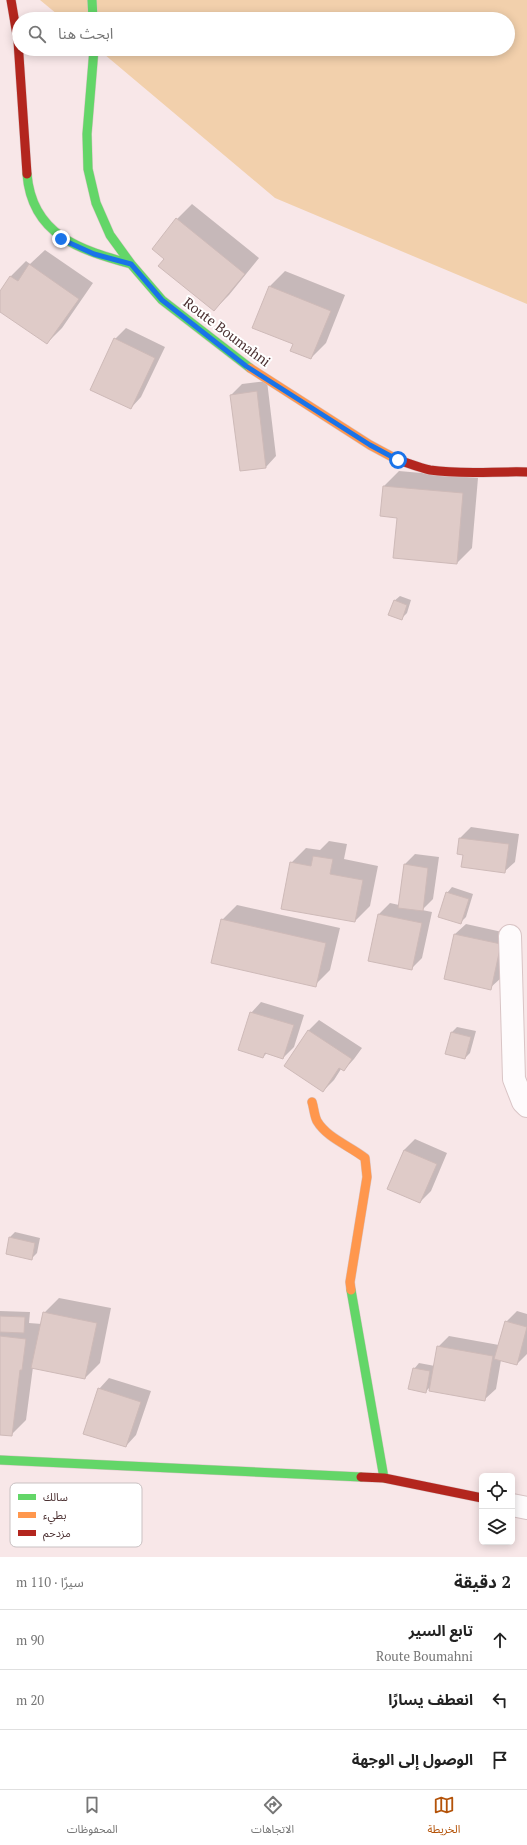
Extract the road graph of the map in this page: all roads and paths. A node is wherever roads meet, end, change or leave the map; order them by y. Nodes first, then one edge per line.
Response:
1 (11, 0) edge
2 (92, 0) edge
3 (13, 12) edge
4 (93, 12) edge
5 (19, 56) edge
6 (93, 56) edge
7 (131, 264) junction
8 (527, 472) edge
9 (510, 936) dead end
10 (312, 1102) dead end
11 (527, 1106) edge
12 (0, 1460) edge
13 (384, 1478) junction
14 (479, 1497) edge
15 (515, 1505) edge
16 (527, 1508) edge

1 - 3 street
2 - 4 street
5 - 7 street
6 - 7 street, Route Boumahni
7 - 8 street, Route Boumahni
9 - 11 street
10 - 13 street
12 - 13 street
13 - 14 street
15 - 16 street

